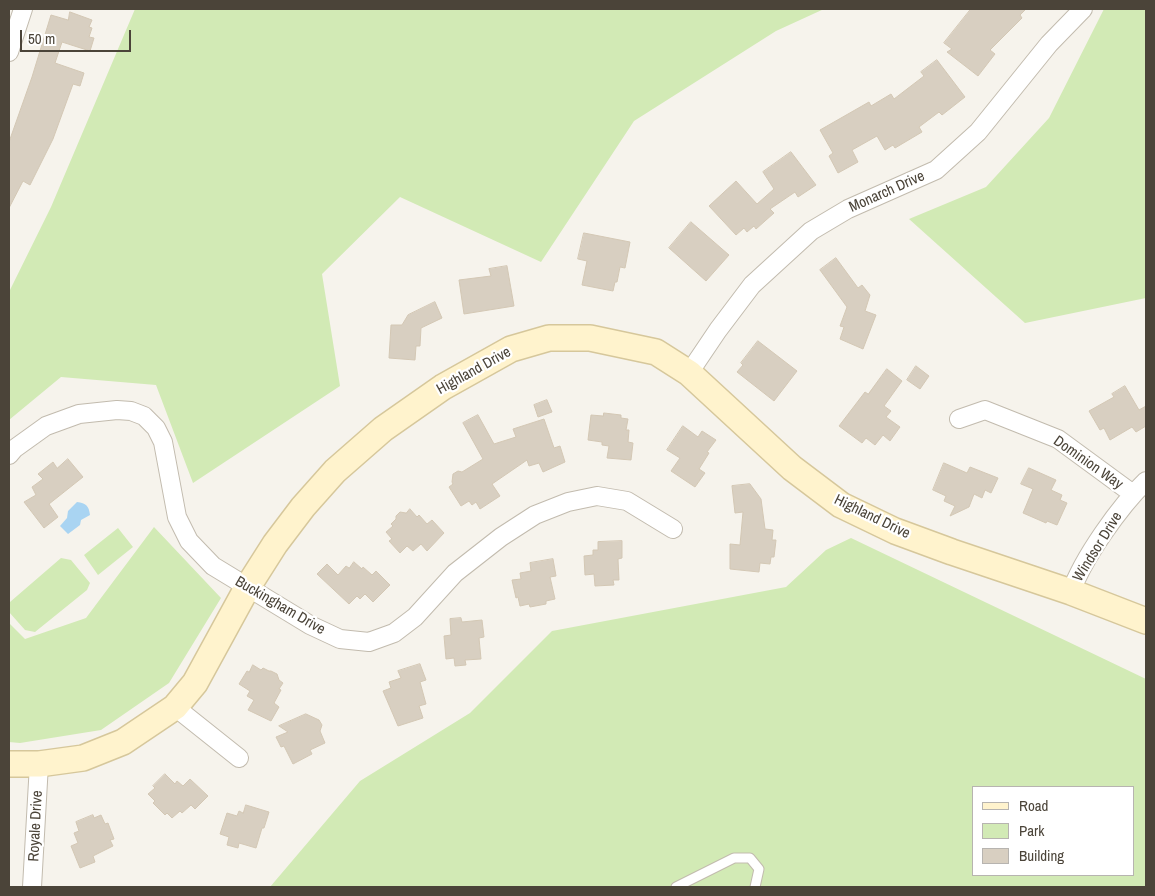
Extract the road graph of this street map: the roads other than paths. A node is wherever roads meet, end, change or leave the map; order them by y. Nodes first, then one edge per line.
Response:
1 (23, 9) edge
2 (1083, 9) edge
3 (9, 52) edge
4 (689, 372) junction
5 (959, 419) dead end
6 (9, 455) edge
7 (1146, 481) edge
8 (1133, 494) junction
9 (673, 528) dead end
10 (247, 588) junction
11 (1071, 592) junction
12 (1146, 621) edge
13 (175, 707) junction
14 (239, 758) dead end
15 (9, 764) edge
16 (39, 764) junction
17 (32, 887) edge
18 (676, 887) edge
19 (755, 887) edge

1 - 3 street
2 - 4 street, Monarch Drive
4 - 10 street, Highland Drive
4 - 11 street, Highland Drive
5 - 8 street, Dominion Way
6 - 10 street, Buckingham Drive
7 - 8 street, Windsor Drive
8 - 11 street, Windsor Drive
9 - 10 street, Buckingham Drive
10 - 13 street, Highland Drive
11 - 12 street, Highland Drive
13 - 14 street
13 - 16 street, Highland Drive
15 - 16 street, Highland Drive
16 - 17 street, Royale Drive
18 - 19 lane

